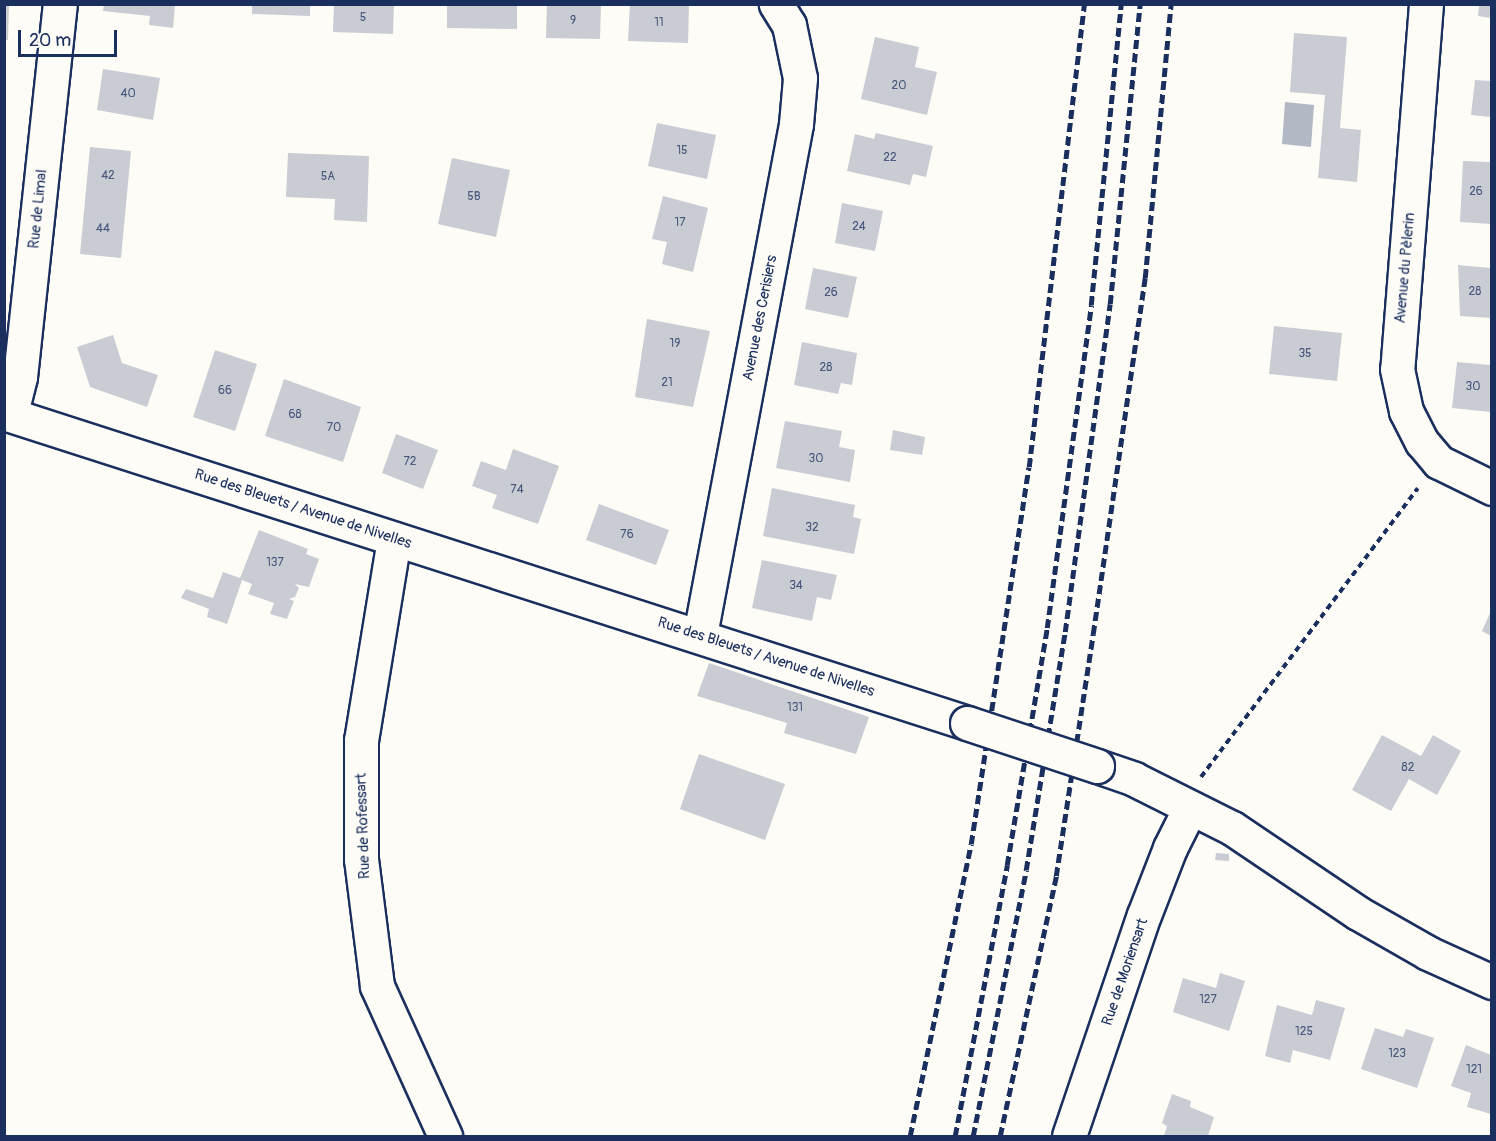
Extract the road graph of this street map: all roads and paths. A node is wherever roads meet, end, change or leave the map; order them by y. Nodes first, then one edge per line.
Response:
1 (60, 4) edge
2 (776, 4) edge
3 (1426, 4) edge
4 (8, 413) edge
5 (1439, 462) junction
6 (1491, 488) edge
7 (394, 539) junction
8 (700, 635) junction
9 (1194, 796) junction
10 (1491, 982) edge
11 (445, 1137) edge
12 (1069, 1137) edge

1 - 4 street, Rue de Limal
2 - 8 street, Avenue des Cerisiers
3 - 5 street, Avenue du Pèlerin
4 - 7 street, Rue des Bleuets / Avenue de Nivelles
5 - 6 street, Avenue du Pèlerin
5 - 9 path
7 - 8 street, Rue des Bleuets / Avenue de Nivelles
7 - 11 street, Rue de Rofessart
8 - 9 street, Rue des Bleuets / Avenue de Nivelles, bridge
9 - 10 street, Rue des Bleuets / Avenue de Nivelles
9 - 12 street, Rue de Moriensart

